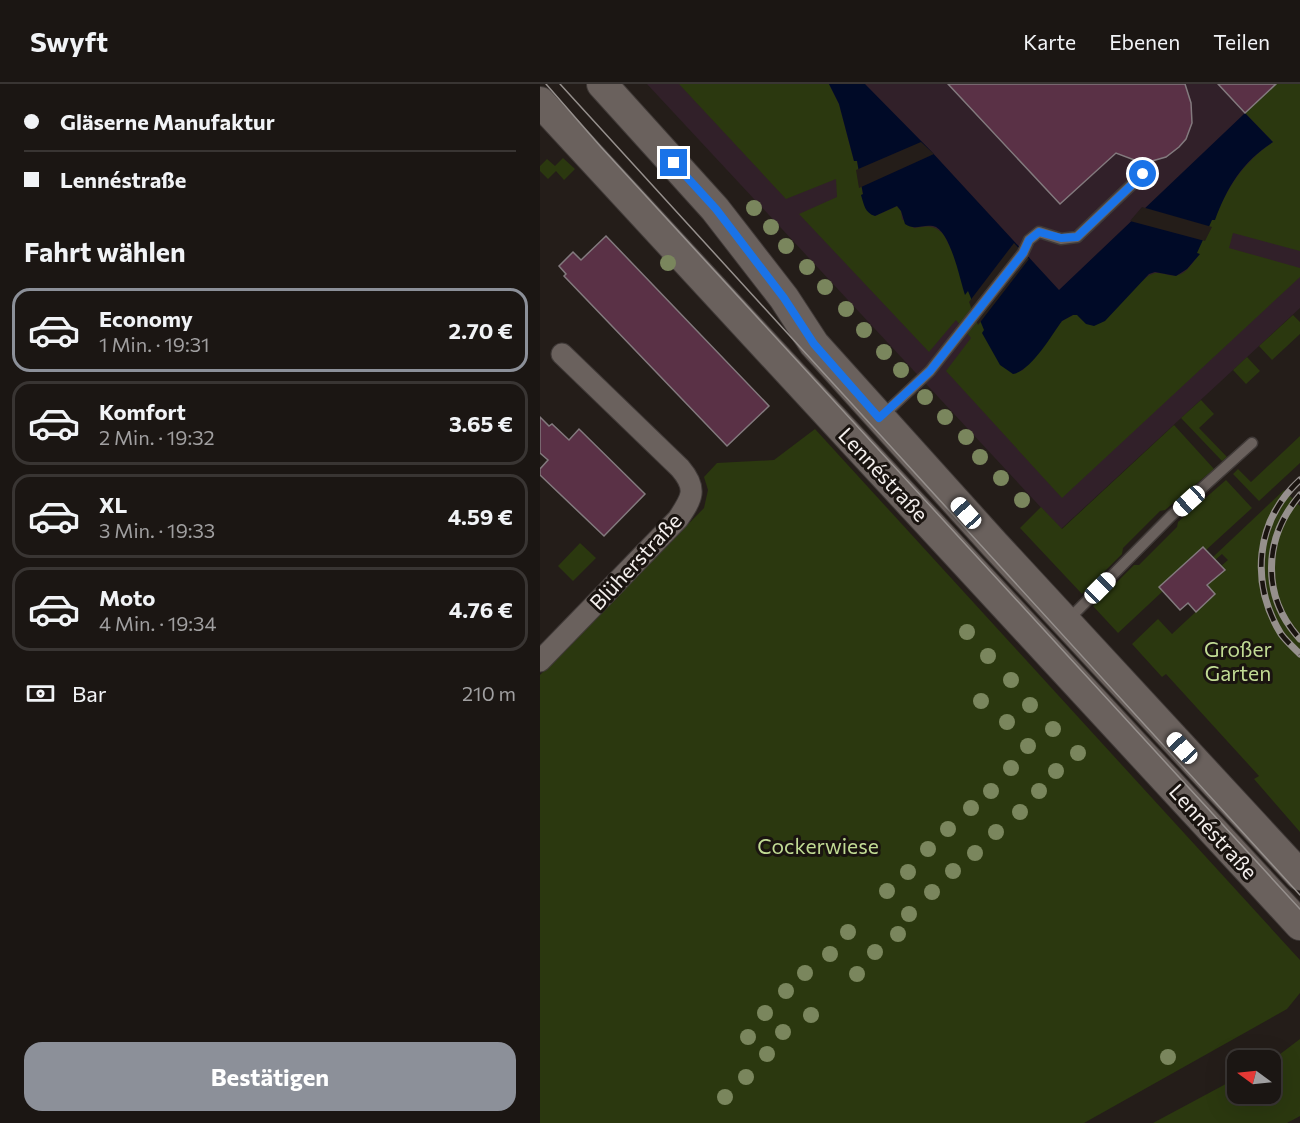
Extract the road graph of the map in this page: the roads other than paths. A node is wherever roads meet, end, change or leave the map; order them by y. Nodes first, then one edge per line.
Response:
1 (602, 84) edge
2 (540, 102) edge
3 (1143, 174) dead end
4 (562, 354) dead end
5 (879, 418) junction
6 (1252, 444) dead end
7 (1066, 622) junction
8 (542, 655) edge
9 (1300, 875) edge
10 (1300, 925) edge

1 - 5 main road, Lennéstraße
2 - 10 main road, Lennéstraße
3 - 5 lane
4 - 8 street, Blüherstraße
5 - 7 main road, Lennéstraße
6 - 7 lane
7 - 9 main road, Lennéstraße

